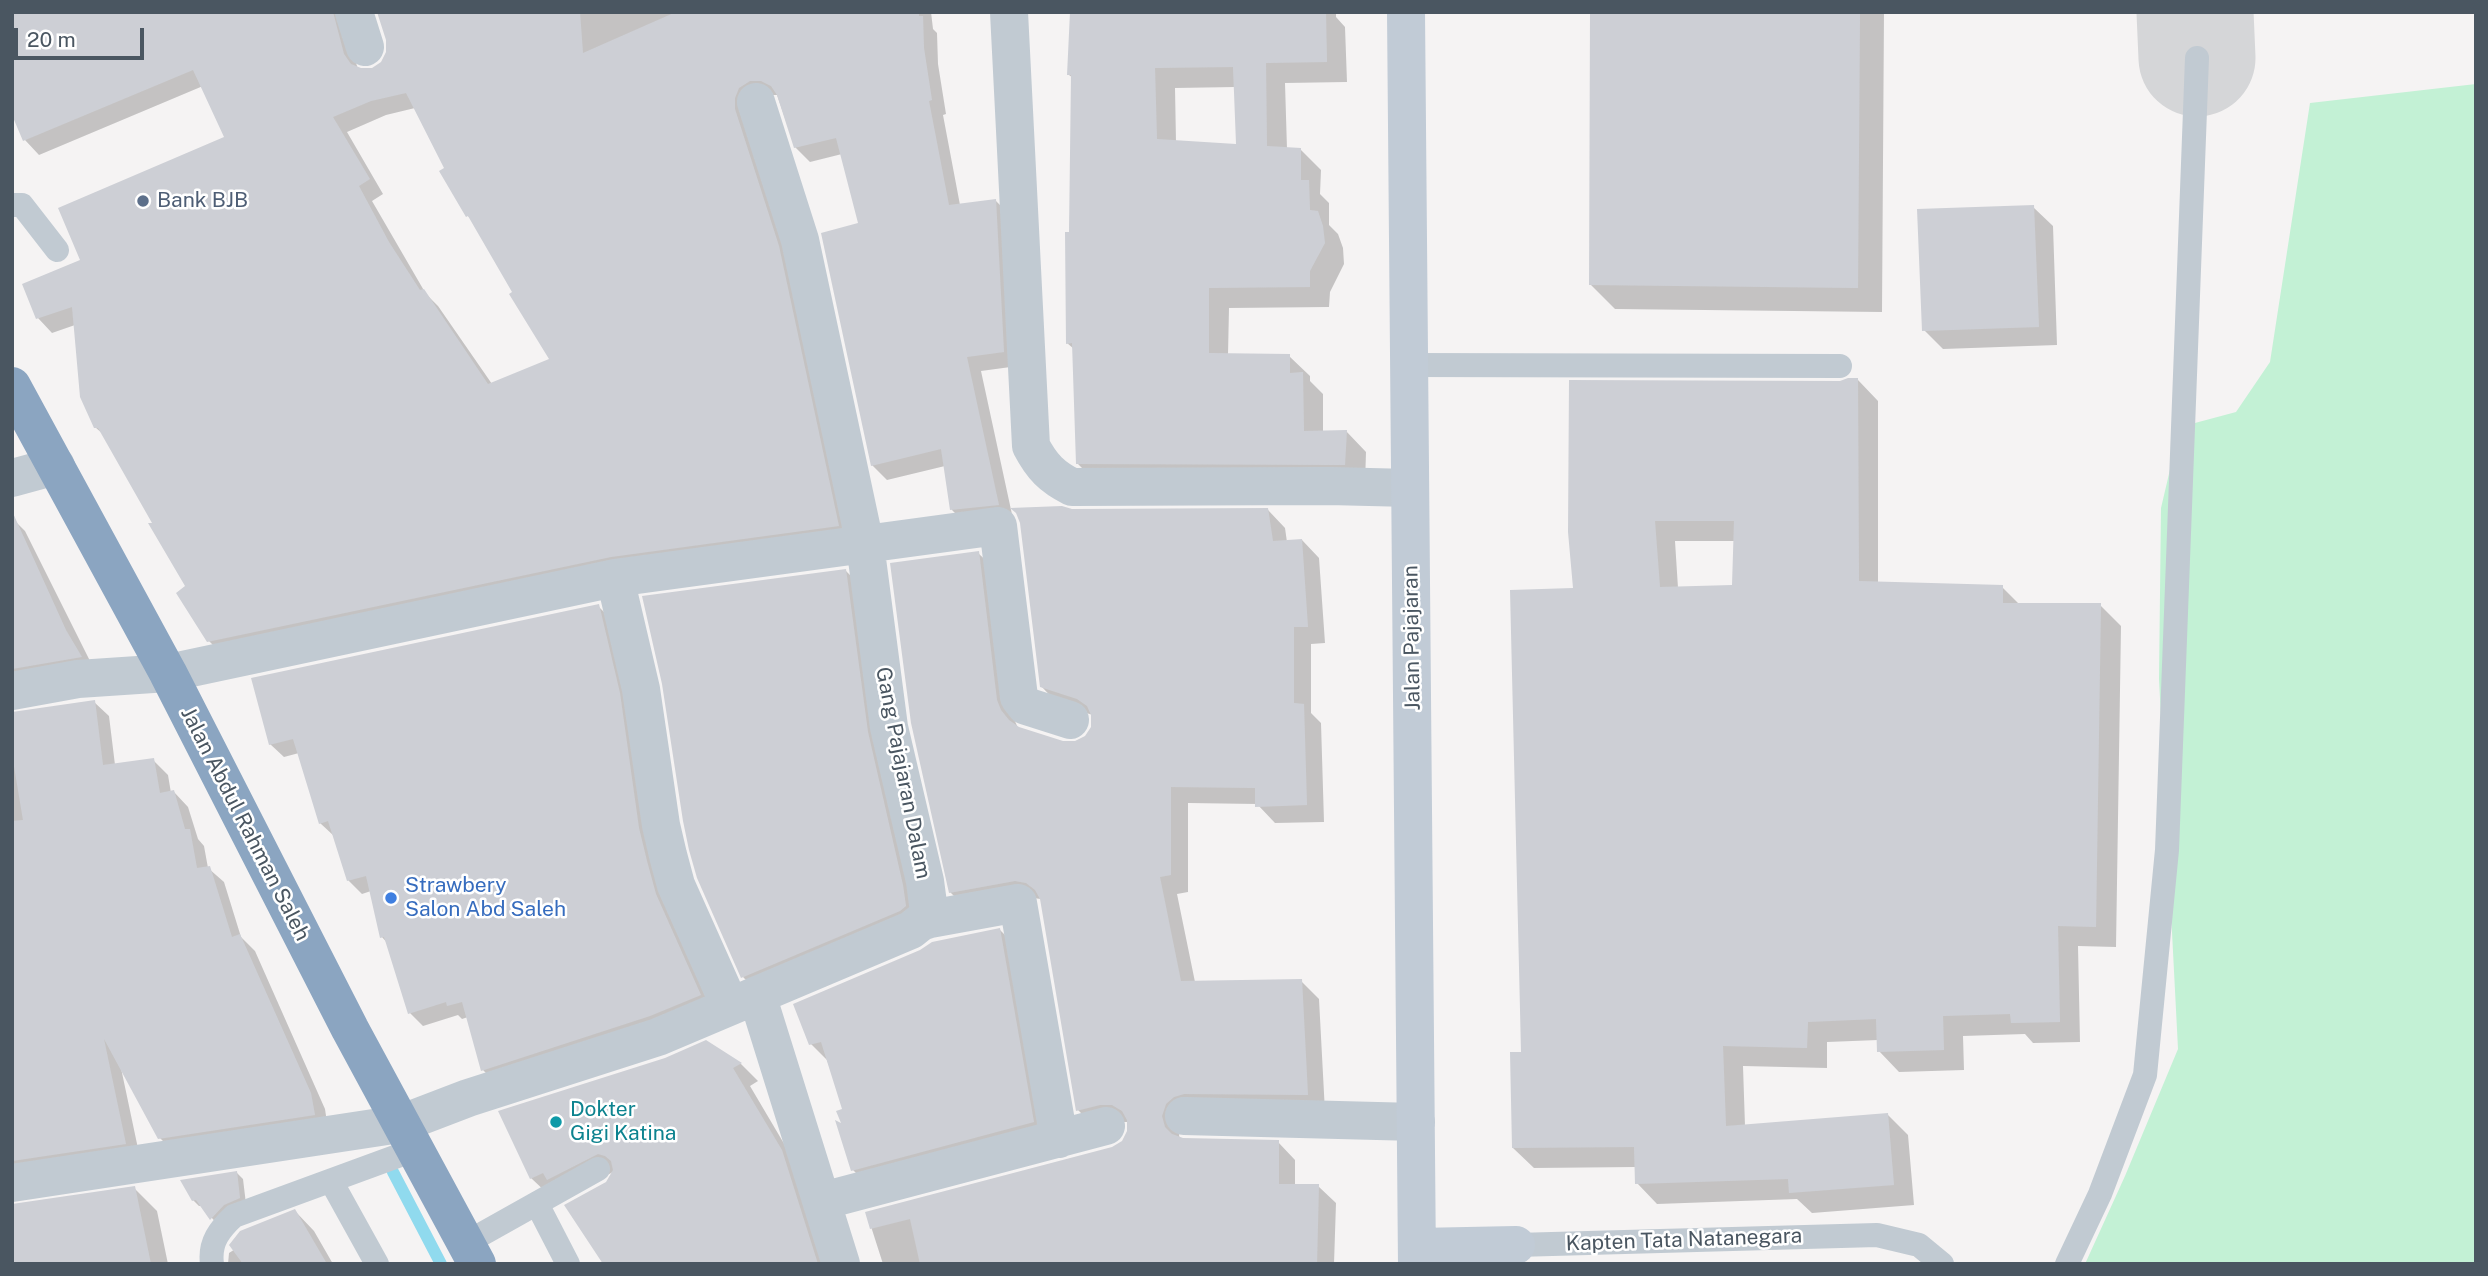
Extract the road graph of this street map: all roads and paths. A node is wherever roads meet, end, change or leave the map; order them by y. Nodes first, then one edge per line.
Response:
1 (1009, 12) edge
2 (1406, 12) edge
3 (2197, 58) dead end
4 (756, 102) dead end
5 (12, 205) edge
6 (57, 250) dead end
7 (1410, 365) junction
8 (1840, 366) dead end
9 (12, 386) edge
10 (56, 466) junction
11 (12, 478) edge
12 (1410, 488) junction
13 (865, 544) junction
14 (615, 578) junction
15 (168, 673) junction
16 (12, 691) edge
17 (1070, 720) dead end
18 (930, 919) junction
19 (744, 1001) junction
20 (1184, 1116) dead end
21 (1416, 1122) junction
22 (1106, 1126) dead end
23 (407, 1137) junction
24 (1059, 1139) junction
25 (598, 1169) dead end
26 (331, 1181) junction
27 (12, 1183) edge
28 (822, 1201) junction
29 (537, 1203) junction
30 (1516, 1245) joint
31 (471, 1254) edge
32 (1417, 1255) edge
33 (212, 1264) edge
34 (377, 1264) edge
35 (568, 1264) edge
36 (841, 1264) edge
37 (1942, 1264) edge
38 (2067, 1264) edge

1 - 12 street
2 - 7 main road, Jalan Pajajaran
3 - 38 lane
4 - 13 street, Gang Pajajaran Dalam
5 - 6 lane
7 - 8 lane
7 - 12 main road, Jalan Pajajaran
9 - 10 highway, Jalan Abdul Rahman Saleh
10 - 11 street
10 - 15 highway, Jalan Abdul Rahman Saleh
12 - 21 main road, Jalan Pajajaran
13 - 14 street
13 - 17 street
13 - 18 street, Gang Pajajaran Dalam
14 - 15 street
14 - 19 street
15 - 16 street
15 - 23 highway, Jalan Abdul Rahman Saleh
18 - 19 street
18 - 24 street
19 - 23 street
19 - 28 street
20 - 21 street
21 - 32 main road, Jalan Pajajaran
22 - 24 street
23 - 26 lane
23 - 27 street
23 - 31 highway, Jalan Abdul Rahman Saleh
24 - 28 street
25 - 29 lane
26 - 33 lane
26 - 34 lane
28 - 36 street
29 - 31 lane
29 - 35 lane
30 - 32 main road, Kapten Tata Natanegara
30 - 37 lane, Kapten Tata Natanegara

